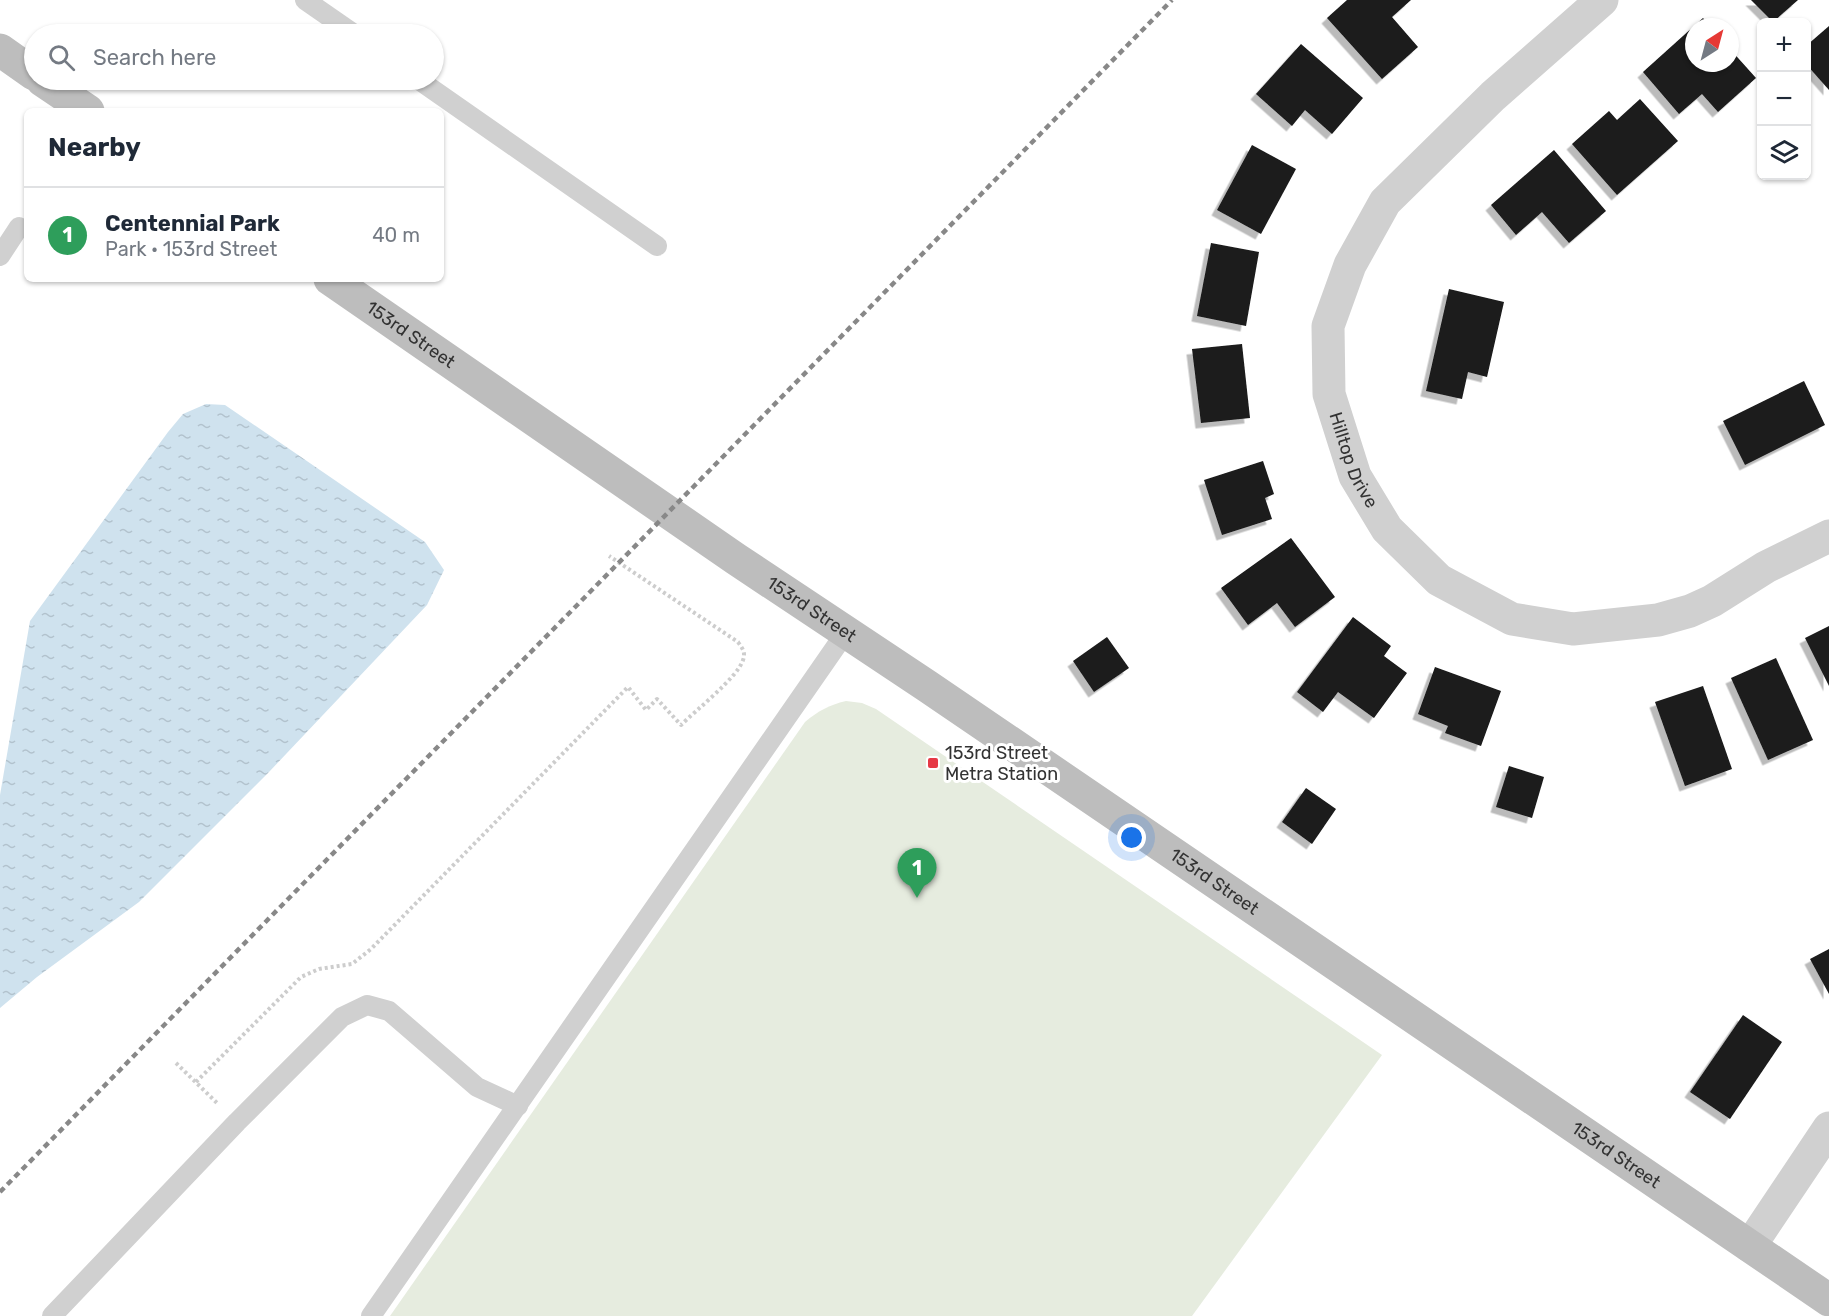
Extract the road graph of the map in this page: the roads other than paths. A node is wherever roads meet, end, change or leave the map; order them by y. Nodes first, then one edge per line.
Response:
1 (305, 0) edge
2 (1602, 0) edge
3 (340, 24) edge
4 (0, 50) edge
5 (24, 67) edge
6 (57, 90) edge
7 (432, 90) edge
8 (84, 108) edge
9 (19, 227) dead end
10 (657, 246) dead end
11 (0, 256) edge
12 (334, 282) edge
13 (1829, 536) edge
14 (846, 632) junction
15 (518, 1106) junction
16 (1829, 1128) edge
17 (1750, 1246) junction
18 (1829, 1300) edge
19 (52, 1316) edge
20 (371, 1316) edge

1 - 3 lane
2 - 13 street, Hilltop Drive
4 - 5 street
6 - 8 street
7 - 10 lane
9 - 11 lane
12 - 14 street, 153rd Street
14 - 15 lane
14 - 17 street, 153rd Street
15 - 19 lane
15 - 20 lane
16 - 17 street
17 - 18 street, 153rd Street

